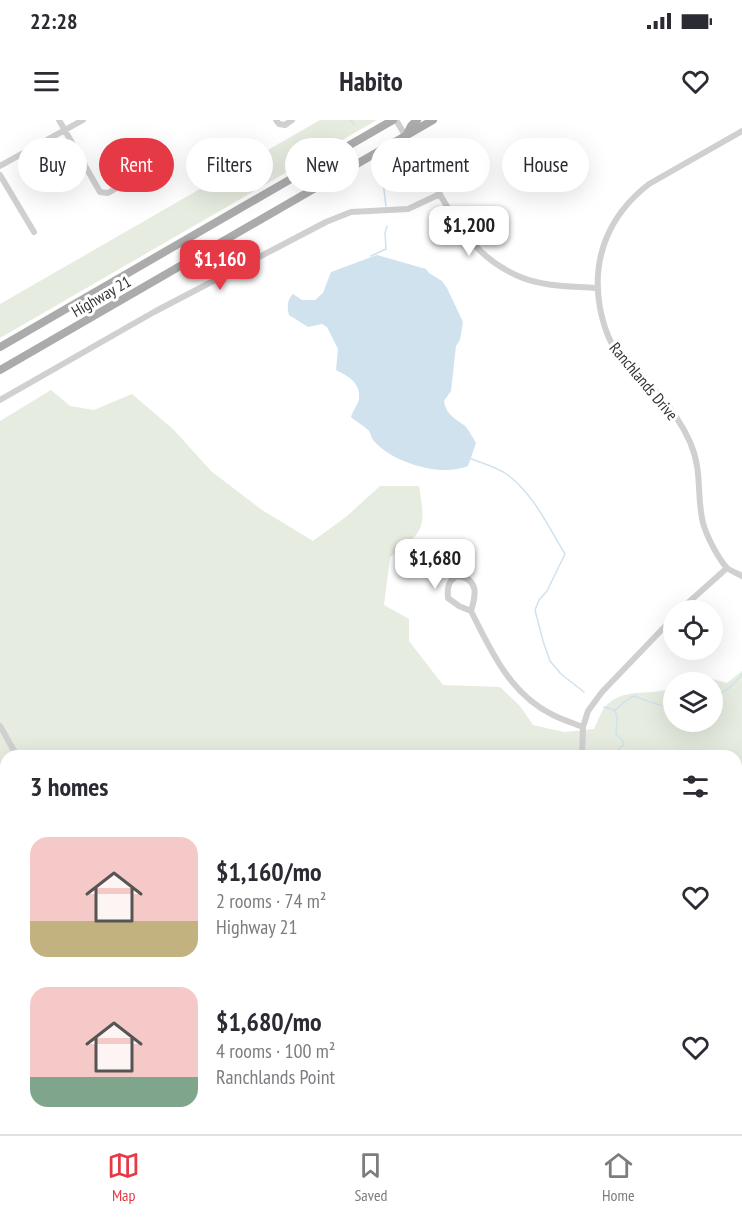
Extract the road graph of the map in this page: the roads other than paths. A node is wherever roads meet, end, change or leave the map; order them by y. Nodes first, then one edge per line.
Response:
1 (59, 120) edge
2 (83, 120) edge
3 (276, 120) edge
4 (292, 120) edge
5 (395, 120) edge
6 (417, 120) edge
7 (433, 120) edge
8 (65, 130) junction
9 (742, 131) edge
10 (406, 136) junction
11 (0, 166) edge
12 (0, 175) edge
13 (99, 190) edge
14 (440, 194) junction
15 (34, 232) dead end
16 (596, 288) junction
17 (0, 347) edge
18 (0, 370) edge
19 (0, 400) edge
20 (728, 568) junction
21 (742, 576) edge
22 (691, 600) edge
23 (471, 611) junction
24 (663, 628) edge
25 (0, 726) edge
26 (583, 727) junction
27 (14, 750) edge
28 (582, 750) edge

1 - 8 street
2 - 8 street
3 - 4 street
5 - 10 street
5 - 17 main road, Highway 21
6 - 10 main road
7 - 10 main road, Highway 21
8 - 11 street
8 - 13 street
9 - 16 street, Ranchlands Drive
10 - 14 street
10 - 18 main road, Highway 21
12 - 15 street
14 - 16 street
14 - 19 street
16 - 20 street, Ranchlands Drive
20 - 21 street, Ranchlands Drive
20 - 22 street
23 - 23 street
23 - 26 street
24 - 26 street
25 - 27 street
26 - 28 street

